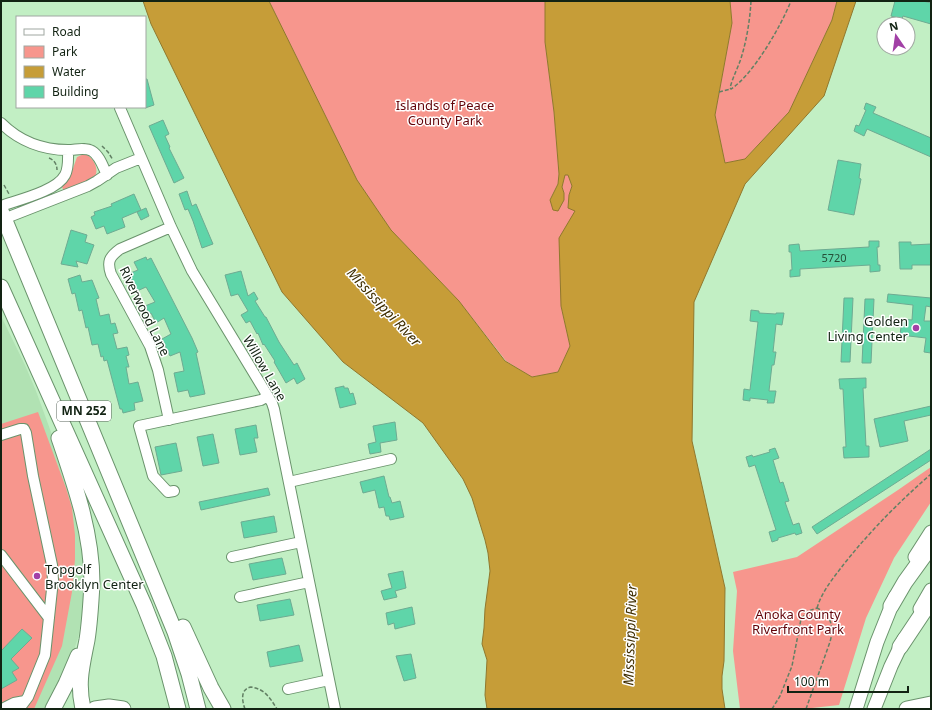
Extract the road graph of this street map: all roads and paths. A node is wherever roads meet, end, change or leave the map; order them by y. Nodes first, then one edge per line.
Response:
1 (752, 1) edge
2 (791, 1) edge
3 (731, 89) junction
4 (719, 92) dead end
5 (120, 108) dead end
6 (1, 123) edge
7 (68, 150) junction
8 (43, 156) dead end
9 (141, 158) junction
10 (55, 174) dead end
11 (107, 175) junction
12 (4, 185) dead end
13 (13, 193) dead end
14 (2, 214) edge
15 (172, 227) junction
16 (1, 287) edge
17 (29, 349) junction
18 (268, 396) junction
19 (169, 420) junction
20 (1, 436) edge
21 (391, 458) dead end
22 (931, 474) edge
23 (113, 480) junction
24 (289, 482) junction
25 (174, 491) dead end
26 (931, 532) edge
27 (301, 542) junction
28 (931, 546) edge
29 (1, 555) edge
30 (232, 557) dead end
31 (309, 582) junction
32 (931, 590) edge
33 (91, 592) junction
34 (240, 597) dead end
35 (931, 602) edge
36 (891, 606) junction
37 (817, 608) junction
38 (49, 618) junction
39 (900, 647) junction
40 (329, 680) junction
41 (288, 689) dead end
42 (931, 704) edge
43 (22, 705) edge
44 (119, 708) edge
45 (2, 709) edge
46 (53, 709) edge
47 (84, 709) edge
48 (95, 709) edge
49 (178, 709) edge
50 (198, 709) edge
51 (223, 709) edge
52 (246, 709) edge
53 (277, 709) edge
54 (335, 709) edge
55 (772, 709) edge
56 (806, 709) edge
57 (856, 709) edge
58 (874, 709) edge
59 (907, 709) edge

1 - 3 path
2 - 3 path
3 - 4 path
5 - 9 street, Willow Lane
6 - 7 street
7 - 11 street
7 - 14 street
8 - 10 path
9 - 11 street
9 - 15 street, Willow Lane
11 - 14 street
12 - 13 path
14 - 23 highway, MN 252
15 - 18 street, Willow Lane
15 - 19 street, Riverwood Lane
16 - 17 highway
17 - 33 highway
17 - 49 highway
18 - 19 street
18 - 24 street, Willow Lane
19 - 25 street
20 - 38 street
21 - 24 street
22 - 37 path
23 - 50 highway
23 - 51 highway
24 - 27 street, Willow Lane
26 - 36 main road
27 - 30 street
27 - 31 street, Willow Lane
28 - 36 highway
29 - 38 street
31 - 34 street
31 - 40 street, Willow Lane
32 - 39 main road
33 - 46 highway
33 - 47 highway
35 - 39 highway
36 - 57 main road
37 - 55 path
37 - 56 path
38 - 43 street
39 - 58 main road
40 - 41 street
40 - 54 street, Willow Lane
42 - 59 highway
43 - 45 street
44 - 48 highway
52 - 53 path

